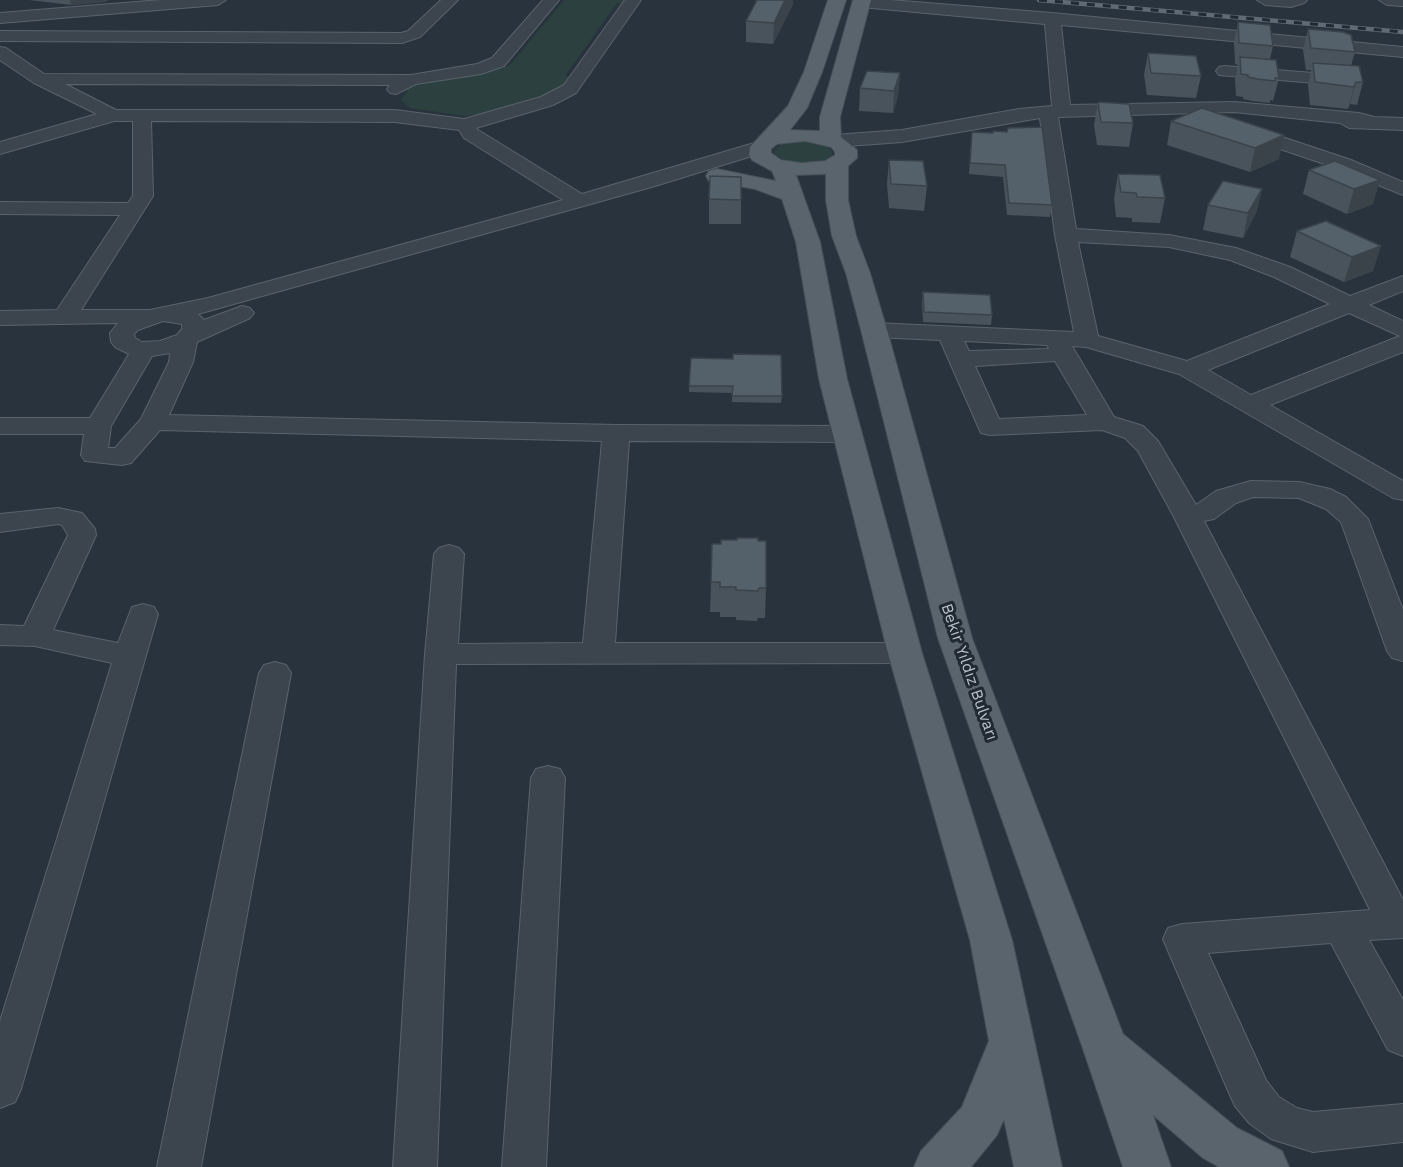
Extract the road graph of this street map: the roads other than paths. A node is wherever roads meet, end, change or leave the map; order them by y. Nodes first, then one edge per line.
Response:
1 (218, 0) edge
2 (450, 0) edge
3 (551, 0) edge
4 (633, 0) edge
5 (837, 0) edge
6 (1265, 0) edge
7 (1299, 0) edge
8 (1387, 0) edge
9 (861, 1) edge
10 (1403, 1) edge
11 (2, 17) edge
12 (1052, 18) junction
13 (1214, 33) junction
14 (0, 36) edge
15 (1284, 40) junction
16 (0, 52) edge
17 (1403, 52) edge
18 (1225, 71) junction
19 (1289, 76) junction
20 (40, 79) junction
21 (411, 80) junction
22 (1353, 81) edge
23 (89, 103) junction
24 (1234, 107) junction
25 (1179, 108) junction
26 (1212, 109) junction
27 (66, 110) dead end
28 (1054, 111) junction
29 (113, 115) junction
30 (1281, 115) junction
31 (142, 116) junction
32 (380, 116) junction
33 (830, 117) junction
34 (1304, 117) junction
35 (1361, 122) junction
36 (1403, 124) edge
37 (465, 125) junction
38 (895, 136) junction
39 (1320, 139) junction
40 (1293, 147) junction
41 (0, 148) edge
42 (837, 150) junction
43 (776, 163) junction
44 (1344, 164) junction
45 (717, 176) junction
46 (1403, 189) edge
47 (579, 201) junction
48 (0, 208) edge
49 (135, 209) junction
50 (1066, 235) junction
51 (1403, 284) edge
52 (1348, 304) junction
53 (160, 315) junction
54 (0, 318) edge
55 (64, 318) junction
56 (874, 330) junction
57 (1403, 330) edge
58 (0, 332) edge
59 (949, 333) junction
60 (121, 336) junction
61 (189, 337) junction
62 (1403, 343) edge
63 (1069, 345) junction
64 (144, 349) junction
65 (960, 359) junction
66 (1188, 369) junction
67 (1250, 404) junction
68 (153, 422) junction
69 (1104, 422) junction
70 (0, 426) edge
71 (98, 426) junction
72 (616, 433) junction
73 (848, 434) junction
74 (1403, 492) edge
75 (1187, 515) junction
76 (0, 523) edge
77 (449, 554) dead end
78 (143, 614) dead end
79 (0, 635) edge
80 (35, 636) junction
81 (1403, 651) edge
82 (905, 653) junction
83 (441, 654) junction
84 (598, 654) junction
85 (130, 656) junction
86 (275, 673) dead end
87 (548, 778) dead end
88 (1400, 923) edge
89 (1342, 927) junction
90 (1403, 1038) edge
91 (1012, 1041) junction
92 (1105, 1046) junction
93 (0, 1089) edge
94 (1403, 1123) edge
95 (179, 1167) edge
96 (415, 1167) edge
97 (524, 1167) edge
98 (938, 1167) edge
99 (1038, 1167) edge
100 (1147, 1167) edge
101 (1265, 1167) edge

1 - 11 street
2 - 14 street
3 - 21 street
4 - 37 street
5 - 43 main road
6 - 7 street
8 - 10 street
9 - 12 street
9 - 33 main road, Bekir Yıldız Bulvarı
12 - 13 street
12 - 28 street
13 - 15 street
13 - 18 street
15 - 17 street
15 - 19 street
16 - 20 street
18 - 19 street
18 - 24 street
19 - 22 street
20 - 21 street
20 - 23 street
21 - 32 street
23 - 27 street
23 - 29 street
24 - 26 street
24 - 30 street
25 - 26 street
25 - 28 street
25 - 40 street
26 - 30 street
28 - 38 street
28 - 50 street
29 - 31 street
29 - 41 street
30 - 34 street
30 - 40 street
31 - 32 street
31 - 49 street
32 - 37 street
33 - 38 street
33 - 42 main road, Bekir Yıldız Bulvarı
34 - 35 street
34 - 39 street
35 - 36 street
35 - 39 street
37 - 47 street
38 - 42 street
39 - 44 street
40 - 44 street
42 - 43 main road
42 - 43 main road
42 - 56 main road, Bekir Yıldız Bulvarı
43 - 45 street
43 - 45 main road
43 - 47 street
43 - 73 main road
44 - 46 street
45 - 61 street
47 - 53 street
48 - 49 street
49 - 55 street
50 - 52 street
50 - 63 street
51 - 52 street
52 - 57 street
52 - 66 street
53 - 55 street
53 - 60 street
53 - 61 street
54 - 55 street
56 - 59 street
56 - 92 main road, Bekir Yıldız Bulvarı
58 - 60 street
59 - 63 street
59 - 65 street
60 - 64 street
61 - 64 street
61 - 68 street
62 - 67 street
63 - 65 street
63 - 66 street
63 - 69 street
64 - 71 street
65 - 69 street
66 - 67 street
67 - 74 street
68 - 71 street
68 - 72 street
69 - 75 street
70 - 71 street
72 - 73 street
72 - 84 street
73 - 82 main road
75 - 81 street
75 - 88 street
76 - 80 street
77 - 83 street
78 - 85 street
79 - 80 street
80 - 85 street
82 - 84 street
82 - 91 main road
83 - 84 street
83 - 96 street
85 - 93 street
86 - 95 street
87 - 97 street
88 - 89 street
89 - 90 street
89 - 94 street
91 - 98 main road
91 - 99 main road
92 - 100 main road, Bekir Yıldız Bulvarı
92 - 101 main road

